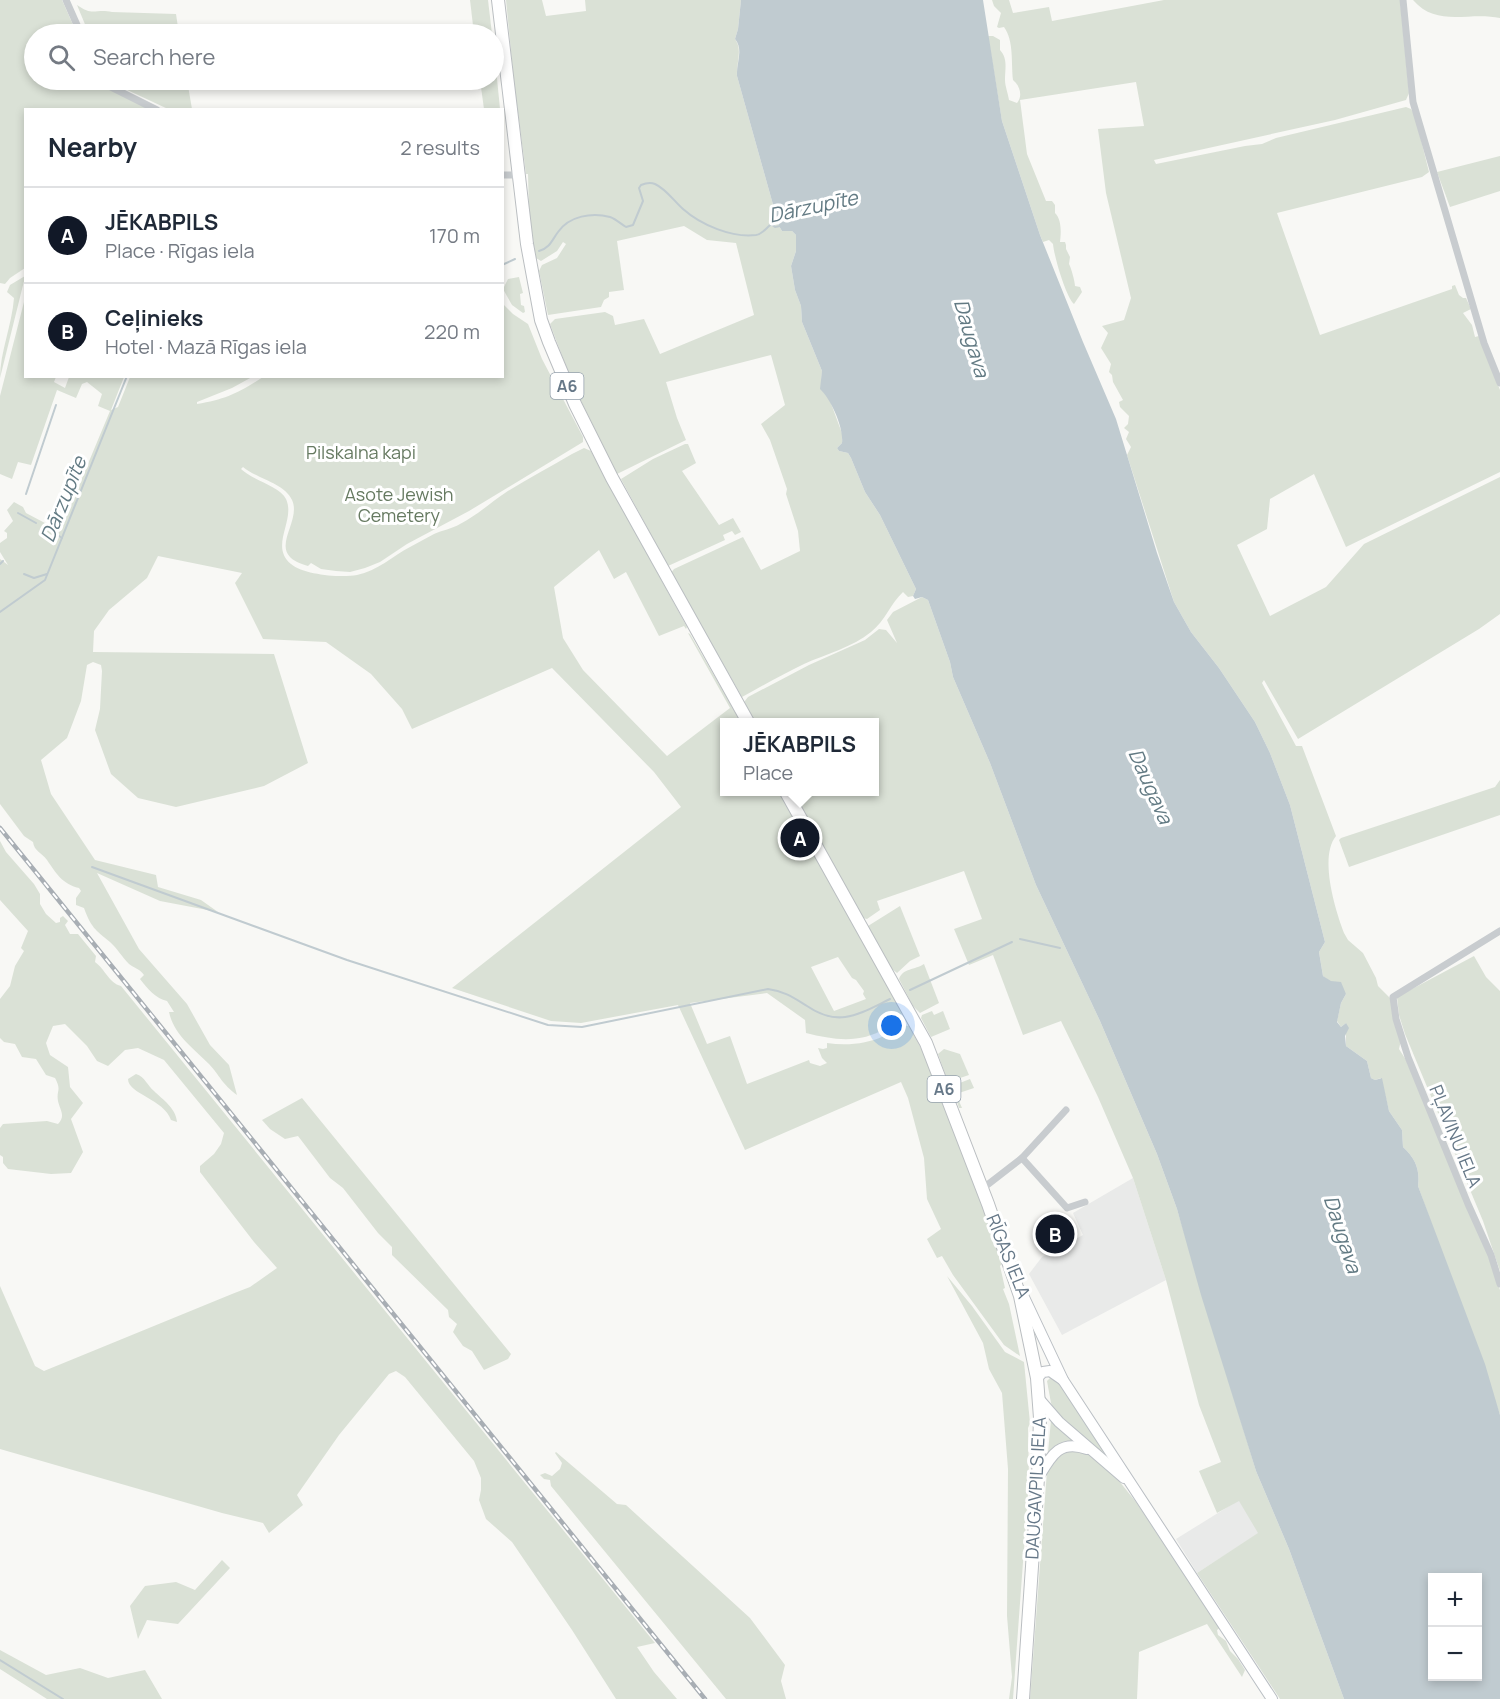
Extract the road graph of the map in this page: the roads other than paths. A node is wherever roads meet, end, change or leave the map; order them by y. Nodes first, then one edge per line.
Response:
1 (66, 0) edge
2 (498, 0) edge
3 (1403, 0) edge
4 (77, 24) edge
5 (501, 24) edge
6 (504, 55) edge
7 (117, 90) edge
8 (153, 108) edge
9 (504, 175) edge
10 (517, 175) junction
11 (1500, 383) edge
12 (745, 718) edge
13 (788, 796) edge
14 (1500, 931) edge
15 (1066, 1110) dead end
16 (1022, 1158) junction
17 (982, 1189) junction
18 (1085, 1202) dead end
19 (1015, 1280) junction
20 (1500, 1284) edge
21 (1036, 1378) junction
22 (1063, 1380) junction
23 (1039, 1400) junction
24 (1091, 1450) junction
25 (1038, 1478) junction
26 (1127, 1480) junction
27 (1023, 1699) edge
28 (1272, 1699) edge

1 - 4 street
2 - 5 highway, A6
3 - 11 street
6 - 10 highway, A6
7 - 8 street
9 - 10 street
10 - 12 highway, A6
13 - 17 highway, RĪGAS IELA / A6
14 - 20 street, PĻAVIŅU IELA
15 - 16 street
16 - 17 street
16 - 18 street
17 - 19 highway, RĪGAS IELA / A6
19 - 21 highway, DAUGAVPILS IELA / A6
19 - 22 main road, RĪGAS IELA
21 - 22 main road
21 - 23 highway, DAUGAVPILS IELA / A6
22 - 26 main road, RĪGAS IELA
23 - 24 main road
23 - 25 highway, DAUGAVPILS IELA / A6
24 - 25 main road
24 - 26 main road
25 - 27 highway, DAUGAVPILS IELA / A6
26 - 28 main road, RĪGAS IELA

